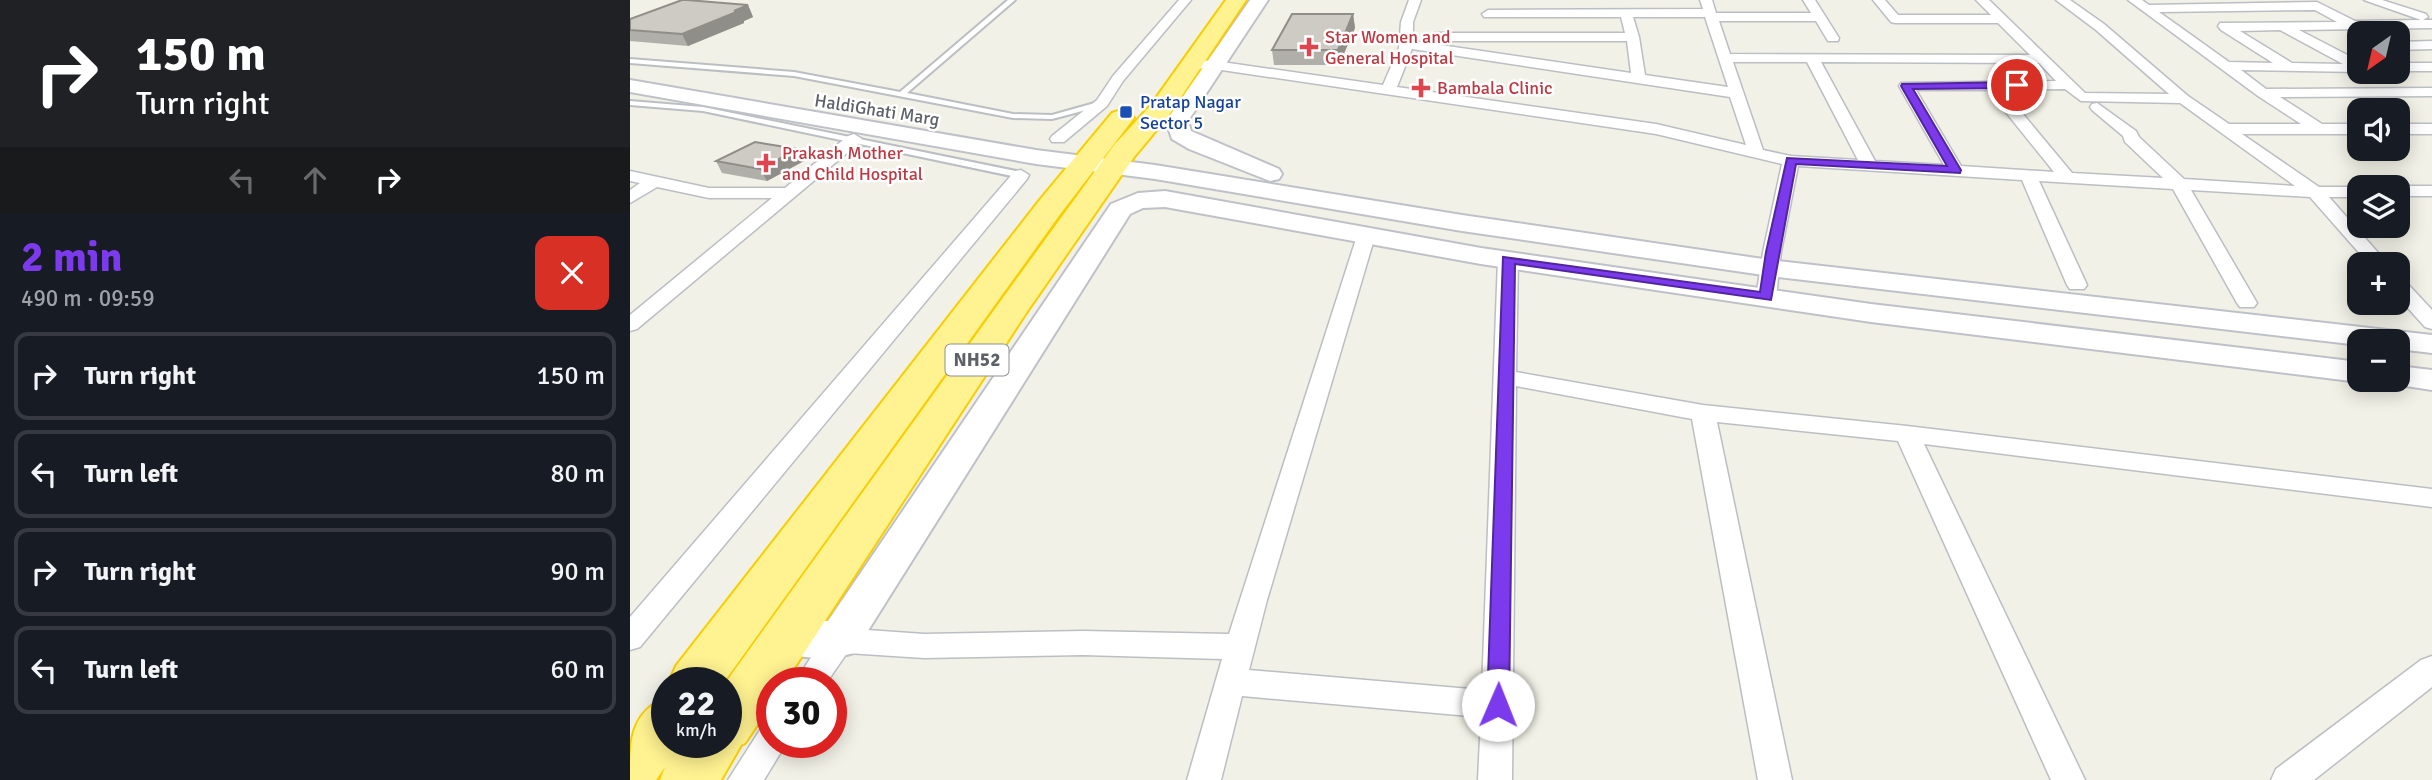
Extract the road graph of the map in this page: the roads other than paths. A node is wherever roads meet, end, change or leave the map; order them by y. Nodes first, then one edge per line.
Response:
1 (1012, 0) edge
2 (1185, 0) edge
3 (1207, 0) edge
4 (1236, 0) edge
5 (1259, 0) edge
6 (1415, 0) edge
7 (1491, 0) edge
8 (1809, 0) edge
9 (1879, 0) edge
10 (1982, 0) edge
11 (2062, 0) edge
12 (2134, 0) edge
13 (2370, 0) edge
14 (2190, 4) edge
15 (1559, 7) edge
16 (2148, 9) junction
17 (1709, 10) edge
18 (1626, 13) junction
19 (1488, 14) junction
20 (1819, 17) junction
21 (1895, 19) junction
22 (2000, 19) junction
23 (2347, 22) edge
24 (2432, 22) edge
25 (2410, 23) edge
26 (2347, 24) edge
27 (2282, 26) junction
28 (2225, 27) junction
29 (2013, 32) junction
30 (1485, 36) junction
31 (1556, 36) junction
32 (1633, 37) junction
33 (1833, 38) dead end
34 (1406, 41) junction
35 (2432, 45) edge
36 (2410, 46) edge
37 (2347, 47) edge
38 (2321, 48) junction
39 (1811, 57) junction
40 (1726, 58) junction
41 (2041, 59) junction
42 (630, 61) edge
43 (2347, 61) edge
44 (1189, 65) junction
45 (1561, 66) junction
46 (2226, 66) junction
47 (2289, 67) junction
48 (2347, 67) edge
49 (2410, 67) edge
50 (2432, 67) edge
51 (630, 73) edge
52 (1638, 77) junction
53 (2068, 85) junction
54 (630, 86) edge
55 (1992, 86) junction
56 (1389, 89) junction
57 (2432, 92) edge
58 (1736, 93) junction
59 (2263, 93) junction
60 (902, 94) junction
61 (2183, 99) junction
62 (1134, 101) dead end
63 (630, 103) edge
64 (1102, 103) junction
65 (2097, 107) dead end
66 (2225, 129) junction
67 (2319, 129) junction
68 (2347, 129) edge
69 (2410, 129) edge
70 (2432, 129) edge
71 (854, 139) junction
72 (1756, 152) junction
73 (1096, 153) junction
74 (1791, 160) junction
75 (1869, 165) junction
76 (1956, 170) junction
77 (1270, 174) junction
78 (1020, 175) joint
79 (2028, 175) junction
80 (630, 176) edge
81 (2068, 178) junction
82 (653, 182) junction
83 (2179, 184) junction
84 (2410, 191) edge
85 (2432, 191) edge
86 (790, 192) junction
87 (2315, 192) junction
88 (2347, 192) edge
89 (630, 198) edge
90 (1366, 236) junction
91 (2368, 252) edge
92 (1508, 259) junction
93 (1771, 260) junction
94 (2077, 285) junction
95 (1766, 298) junction
96 (2410, 300) edge
97 (2247, 303) junction
98 (630, 325) edge
99 (2432, 328) edge
100 (2347, 371) edge
101 (1505, 377) junction
102 (2410, 377) edge
103 (2432, 380) edge
104 (1703, 414) junction
105 (1907, 434) junction
106 (2432, 498) edge
107 (787, 637) junction
108 (630, 638) edge
109 (839, 640) junction
110 (1240, 647) junction
111 (706, 667) edge
112 (820, 667) edge
113 (2432, 669) edge
114 (1231, 682) junction
115 (742, 703) edge
116 (1498, 705) junction
117 (651, 742) edge
118 (704, 758) edge
119 (760, 758) edge
120 (630, 770) edge
121 (688, 780) edge
122 (745, 780) edge
123 (1204, 780) edge
124 (1495, 780) edge
125 (1775, 780) edge
126 (2068, 780) edge
127 (2288, 780) edge

1 - 60 lane
2 - 64 street
3 - 44 highway, NH52
4 - 44 highway, NH52
5 - 44 street
6 - 34 street
7 - 19 street
8 - 20 street
9 - 21 street
10 - 22 street
11 - 61 street
12 - 16 street
13 - 24 street
14 - 16 street
14 - 23 street
14 - 28 street
15 - 18 street
15 - 19 street
16 - 46 street
17 - 18 street
17 - 20 street
17 - 40 street
18 - 32 street
19 - 30 street
20 - 33 street
21 - 22 street
21 - 29 street
22 - 29 street
24 - 25 street
26 - 27 street
27 - 28 street
27 - 38 street
28 - 47 street
29 - 41 street
30 - 31 street
30 - 34 street
31 - 32 street
31 - 45 street
32 - 52 street
34 - 45 street
34 - 56 street
35 - 36 street
37 - 38 street
38 - 43 street
39 - 40 street
39 - 41 street
39 - 75 street
40 - 58 street
41 - 53 street
42 - 60 lane
44 - 56 street
44 - 73 highway, NH52
44 - 77 street
45 - 52 street
46 - 47 street
46 - 59 street
47 - 48 street
49 - 50 street
51 - 73 street, HaldiGhati Marg
52 - 58 street
53 - 55 street
53 - 61 street
54 - 73 street, HaldiGhati Marg
55 - 76 street
55 - 81 street
56 - 72 street
57 - 59 street
58 - 72 street
59 - 67 street
60 - 64 lane
61 - 66 street
62 - 73 highway, NH52
63 - 71 lane
64 - 73 street
65 - 83 street
66 - 67 street
66 - 87 street
67 - 68 street
69 - 70 street
71 - 78 lane
71 - 86 street
72 - 74 street
73 - 77 street
73 - 93 street
73 - 107 highway, NH52
73 - 111 highway, NH52
74 - 75 street
74 - 93 street
75 - 76 street
76 - 79 street
77 - 93 street
78 - 108 street
79 - 81 street
79 - 94 street
80 - 82 street
81 - 83 street
82 - 86 street
82 - 89 street
83 - 87 street
83 - 97 street
84 - 85 street
86 - 98 street
87 - 88 street
87 - 91 street
90 - 92 street
90 - 109 street
90 - 110 street
92 - 95 street
92 - 101 street
93 - 94 street
93 - 95 street
93 - 99 street
94 - 97 street
95 - 100 street
96 - 99 street
97 - 99 street
101 - 104 street
101 - 116 street
102 - 103 street
104 - 105 street
104 - 125 street
105 - 106 street
105 - 126 street
107 - 109 street
107 - 115 highway, NH52
109 - 110 street
109 - 112 street
110 - 114 street
113 - 127 street
114 - 116 street
114 - 123 street
116 - 124 street
117 - 120 highway
118 - 121 highway
119 - 122 street

